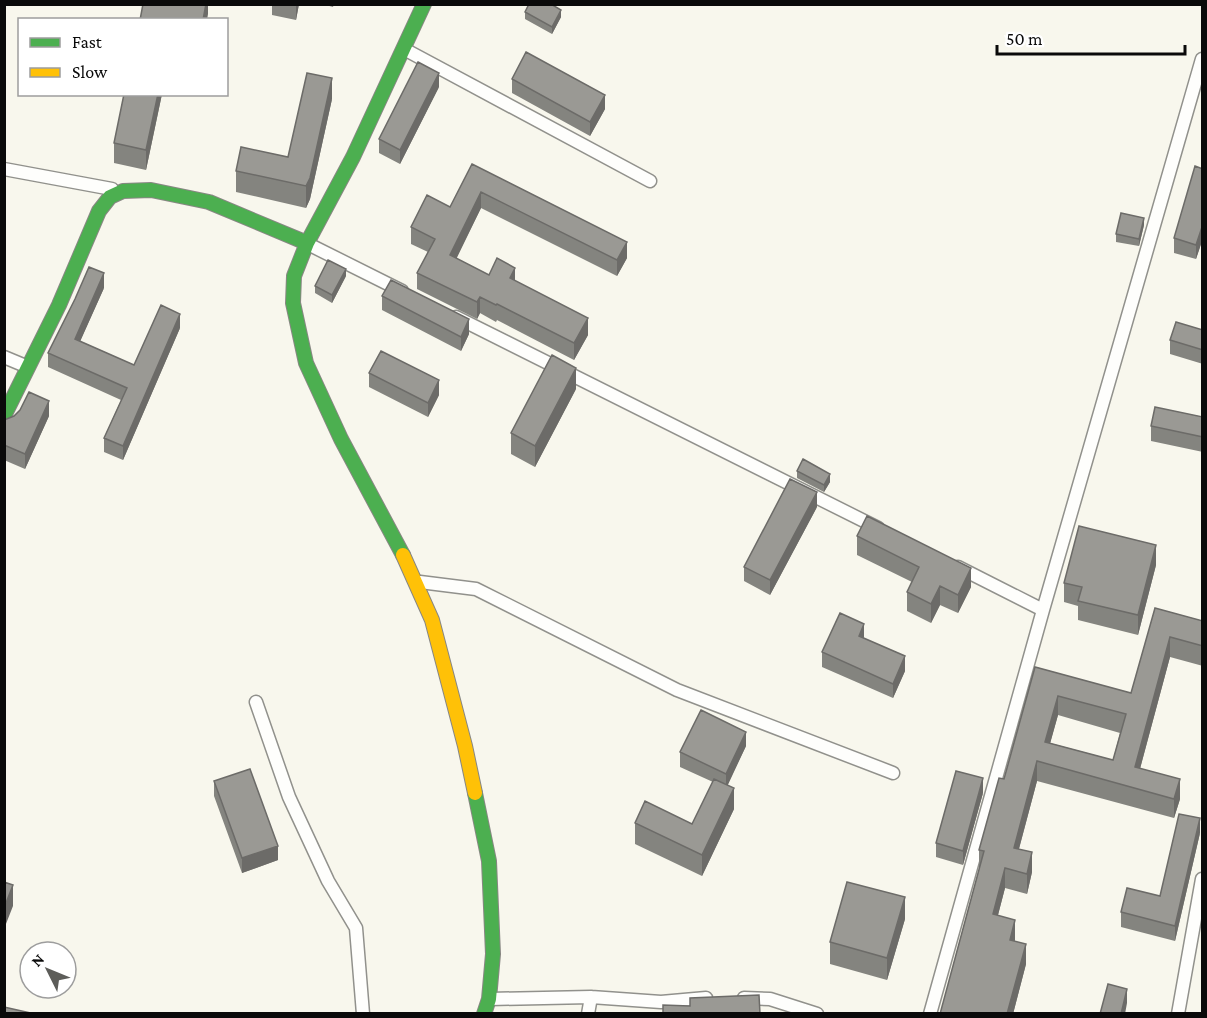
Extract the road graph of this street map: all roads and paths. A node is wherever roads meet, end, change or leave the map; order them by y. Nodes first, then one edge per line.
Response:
1 (424, 4) edge
2 (404, 49) junction
3 (1203, 59) edge
4 (4, 169) edge
5 (651, 181) dead end
6 (123, 191) junction
7 (307, 243) junction
8 (413, 297) edge
9 (446, 312) edge
10 (4, 357) edge
11 (29, 368) junction
12 (4, 416) edge
13 (893, 535) edge
14 (947, 562) edge
15 (416, 582) junction
16 (1043, 610) junction
17 (256, 702) dead end
18 (893, 773) dead end
19 (1203, 879) edge
20 (591, 997) junction
21 (713, 997) edge
22 (736, 998) edge
23 (489, 999) junction
24 (363, 1014) edge
25 (484, 1014) edge
26 (588, 1014) edge
27 (817, 1014) edge
28 (930, 1014) edge
29 (1178, 1014) edge

1 - 2 street
2 - 5 lane
2 - 7 street
3 - 16 lane
4 - 6 lane
6 - 7 street
6 - 11 street
7 - 8 lane
7 - 15 street
9 - 13 lane
10 - 11 lane
11 - 12 street
14 - 16 lane
15 - 18 lane
15 - 23 street
16 - 28 lane
17 - 24 lane
19 - 29 lane
20 - 21 lane
20 - 23 lane
20 - 26 lane
22 - 27 lane
23 - 25 street

